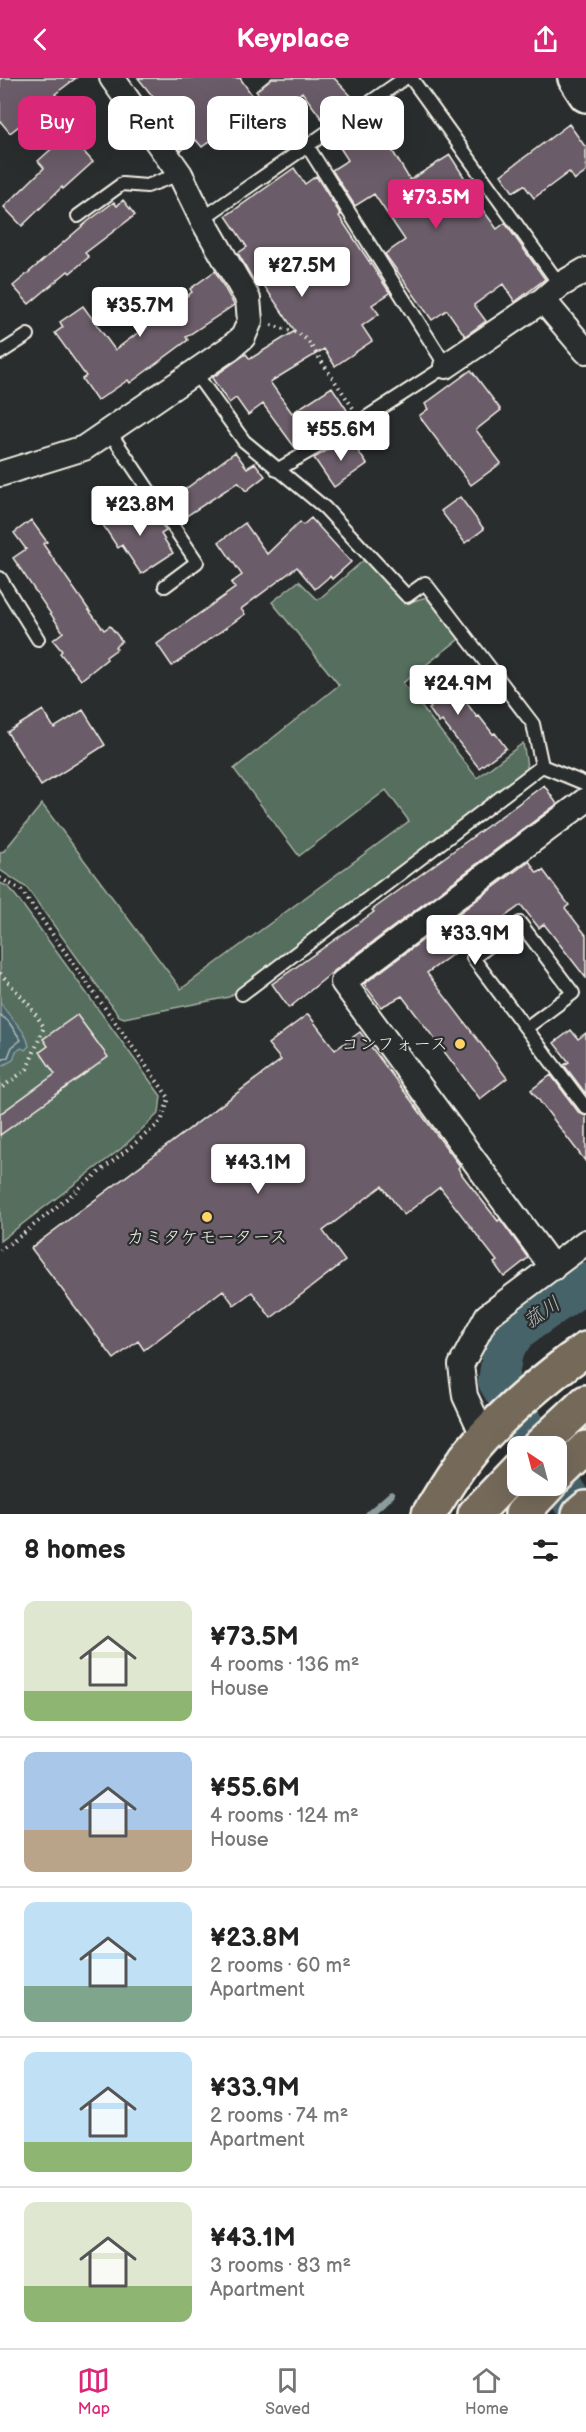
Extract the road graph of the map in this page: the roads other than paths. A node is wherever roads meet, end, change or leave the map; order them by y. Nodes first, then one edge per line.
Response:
1 (112, 78) edge
2 (405, 78) edge
3 (411, 78) edge
4 (575, 78) edge
5 (586, 95) edge
6 (308, 147) joint
7 (304, 150) edge
8 (180, 174) junction
9 (78, 216) dead end
10 (202, 219) junction
11 (586, 270) edge
12 (552, 292) junction
13 (28, 335) dead end
14 (586, 351) edge
15 (0, 353) edge
16 (446, 366) junction
17 (195, 373) junction
18 (110, 431) junction
19 (3, 468) edge
20 (278, 470) junction
21 (0, 578) edge
22 (165, 586) dead end
23 (38, 639) dead end
24 (542, 766) junction
25 (586, 784) edge
26 (586, 800) edge
27 (242, 994) dead end
28 (526, 1028) junction
29 (586, 1108) edge
30 (586, 1242) edge
31 (553, 1268) junction
32 (586, 1349) edge
33 (586, 1402) edge
34 (488, 1433) junction
35 (549, 1436) edge
36 (507, 1481) edge
37 (539, 1496) edge
38 (586, 1508) edge
39 (429, 1514) edge
40 (475, 1514) edge
41 (522, 1514) edge
42 (579, 1514) edge

1 - 8 street
2 - 6 lane
3 - 12 lane
4 - 5 street
6 - 16 lane
7 - 10 lane
8 - 9 lane
8 - 10 street
10 - 17 street
11 - 12 street
12 - 14 street
12 - 16 street
13 - 15 lane
16 - 20 lane
17 - 18 street
17 - 20 lane
18 - 19 street
18 - 22 lane
20 - 24 lane
21 - 23 lane
24 - 25 lane
24 - 27 lane
26 - 31 street
28 - 28 lane
28 - 29 lane
30 - 31 street
31 - 34 street
32 - 34 highway
33 - 35 highway
34 - 39 highway
36 - 40 highway
37 - 41 highway
38 - 42 highway

